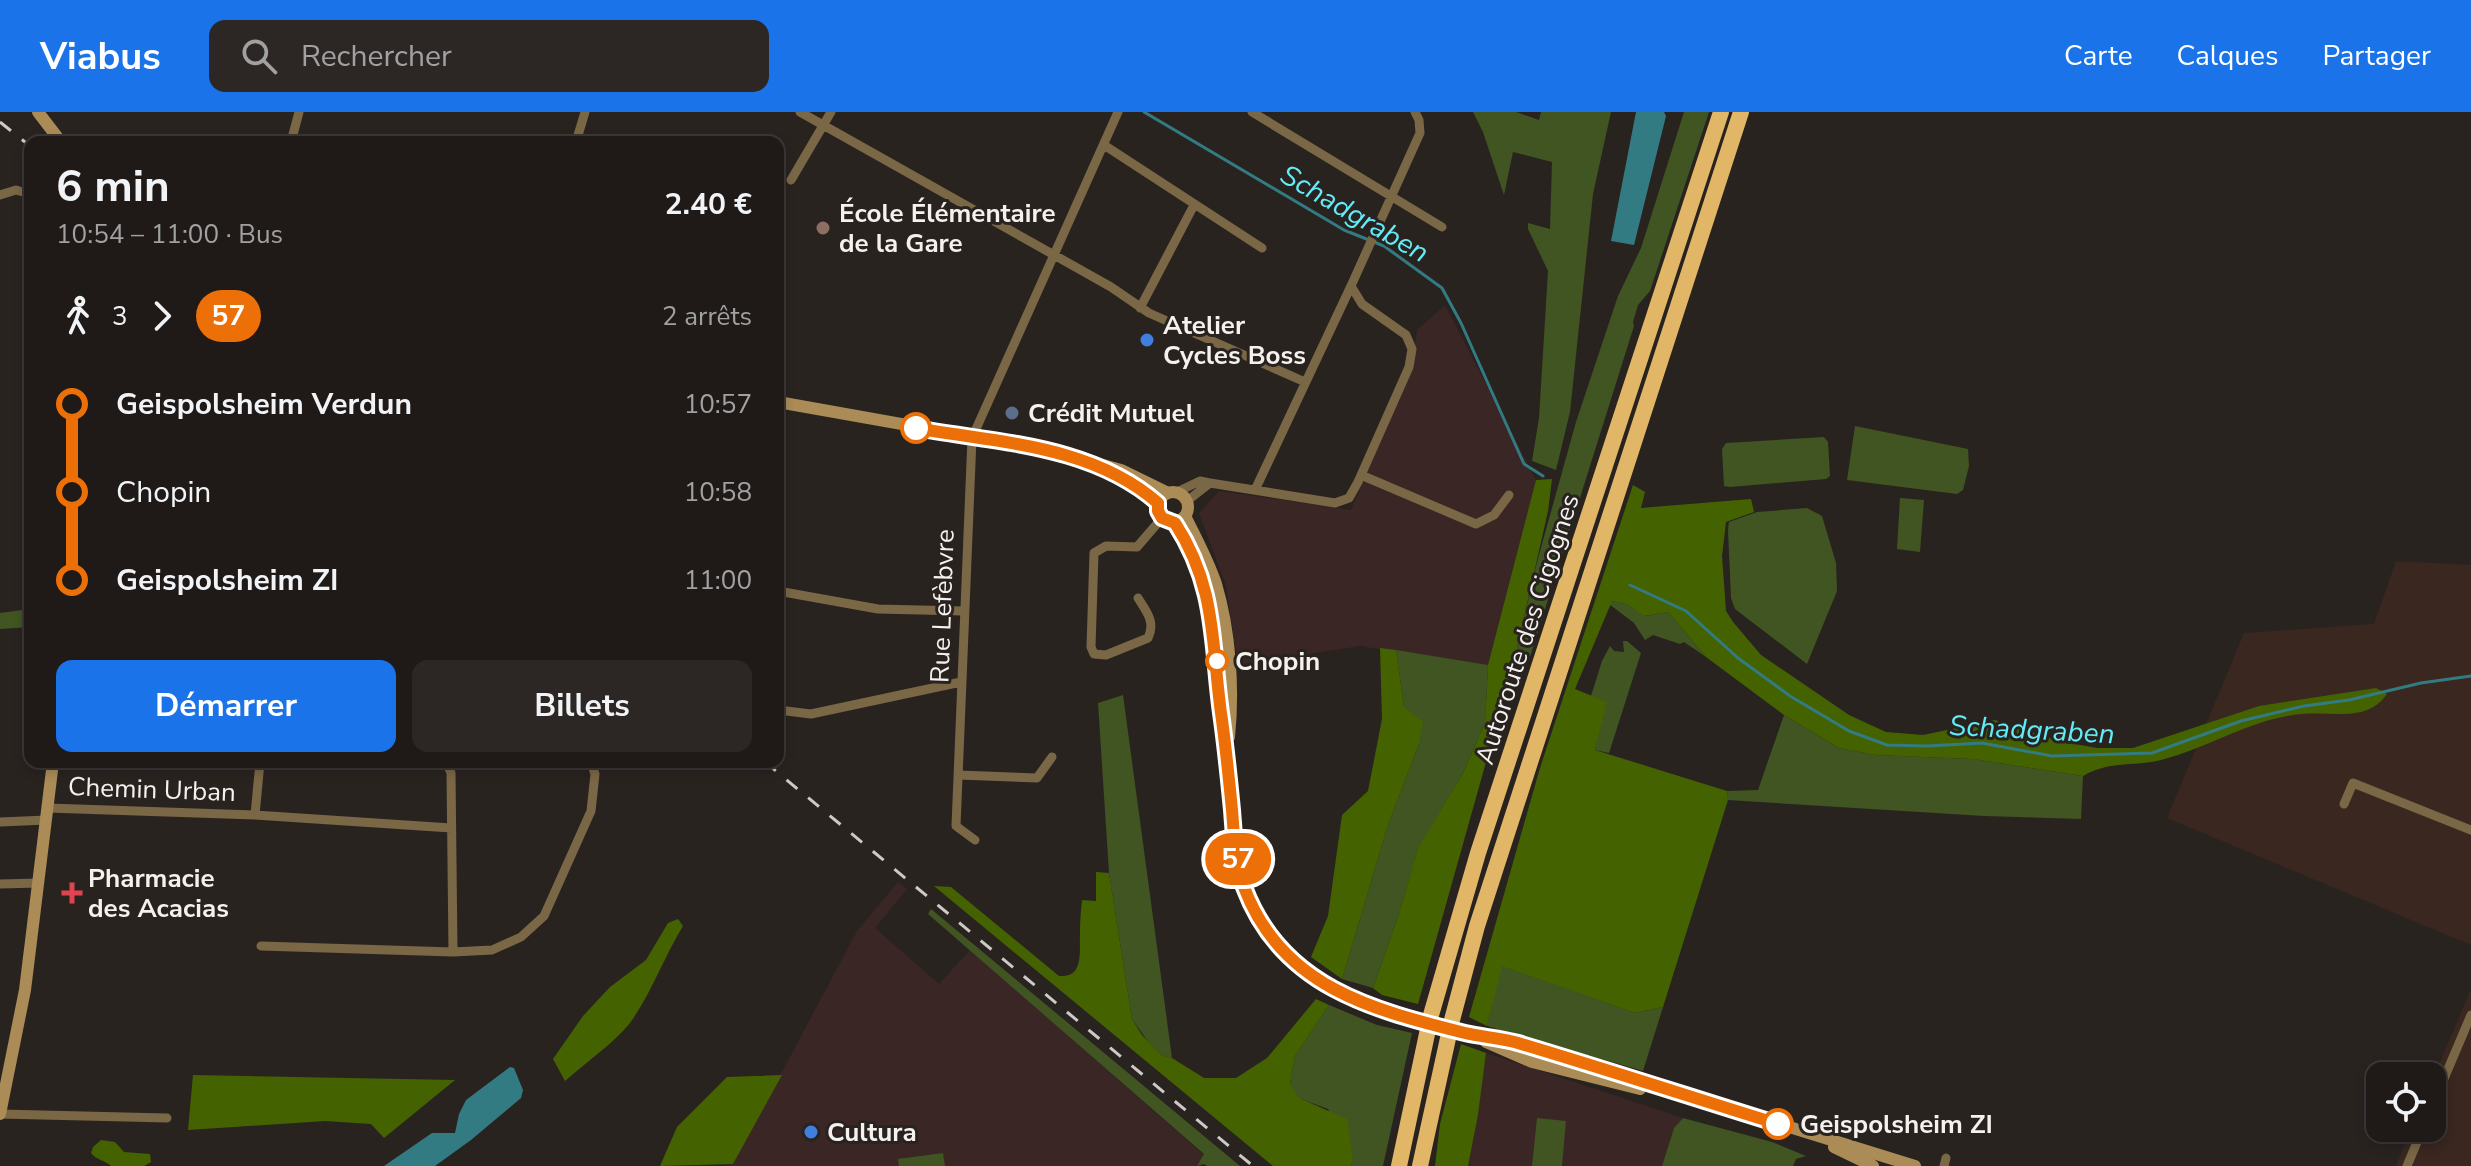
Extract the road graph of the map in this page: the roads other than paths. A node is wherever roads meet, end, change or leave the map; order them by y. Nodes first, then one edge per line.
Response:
1 (38, 112) edge
2 (299, 112) edge
3 (585, 112) edge
4 (800, 112) edge
5 (831, 112) edge
6 (1118, 112) edge
7 (1252, 112) edge
8 (1415, 112) edge
9 (1721, 112) edge
10 (1741, 112) edge
11 (823, 125) junction
12 (56, 136) edge
13 (293, 136) edge
14 (578, 136) edge
15 (1104, 145) junction
16 (791, 180) dead end
17 (24, 192) edge
18 (0, 195) edge
19 (1392, 197) junction
20 (1194, 205) junction
21 (1442, 227) dead end
22 (1262, 248) dead end
23 (1054, 256) junction
24 (1351, 286) junction
25 (1140, 308) junction
26 (1305, 382) junction
27 (784, 403) edge
28 (972, 438) junction
29 (1095, 464) junction
30 (1361, 475) junction
31 (1255, 490) junction
32 (1177, 495) junction
33 (1509, 495) dead end
34 (1158, 503) junction
35 (1174, 519) junction
36 (784, 592) edge
37 (1138, 598) dead end
38 (963, 611) junction
39 (961, 682) junction
40 (784, 711) edge
41 (1052, 757) dead end
42 (52, 768) edge
43 (259, 768) edge
44 (449, 768) edge
45 (593, 768) edge
46 (958, 775) junction
47 (2344, 804) dead end
48 (47, 814) junction
49 (255, 815) junction
50 (0, 822) edge
51 (451, 828) junction
52 (2471, 830) edge
53 (975, 840) dead end
54 (39, 883) junction
55 (0, 884) edge
56 (261, 946) dead end
57 (453, 952) junction
58 (2471, 1015) edge
59 (1409, 1018) tunnel mouth
60 (2446, 1074) edge
61 (4, 1081) edge
62 (0, 1114) edge
63 (167, 1118) dead end
64 (2417, 1142) edge
65 (1871, 1165) edge
66 (1399, 1166) edge
67 (1420, 1166) edge
68 (1915, 1166) edge
69 (2407, 1166) edge

1 - 12 main road
2 - 13 street
3 - 14 street
4 - 11 street
5 - 11 street
6 - 15 street
7 - 19 street
8 - 19 street
9 - 66 highway, Autoroute des Cigognes
10 - 67 highway, Autoroute des Cigognes
11 - 16 street
11 - 23 street
15 - 20 street
15 - 23 street
17 - 18 street
19 - 21 street
19 - 24 street
20 - 22 street
20 - 25 street
23 - 25 street
23 - 28 street
24 - 26 street
24 - 30 street
25 - 26 street
26 - 31 street
27 - 28 main road
28 - 29 main road
28 - 38 street, Rue Lefèbvre
29 - 32 main road
29 - 34 main road
30 - 31 street
30 - 33 street
31 - 32 street
32 - 34 main road
32 - 35 main road
34 - 35 main road
35 - 37 street
35 - 59 main road
36 - 38 street
38 - 39 street, Rue Lefèbvre
39 - 40 street
39 - 46 street, Rue Lefèbvre
41 - 46 street
42 - 48 main road
43 - 49 street
44 - 51 street
45 - 57 street
46 - 53 street, Rue Lefèbvre
47 - 52 street
48 - 49 street, Chemin Urban
48 - 50 street, Chemin Urban
48 - 54 main road
49 - 51 street, Chemin Urban
51 - 57 street
54 - 55 street
54 - 61 main road
56 - 57 street
58 - 60 street
61 - 62 main road
62 - 63 street
64 - 69 street
65 - 68 main road

